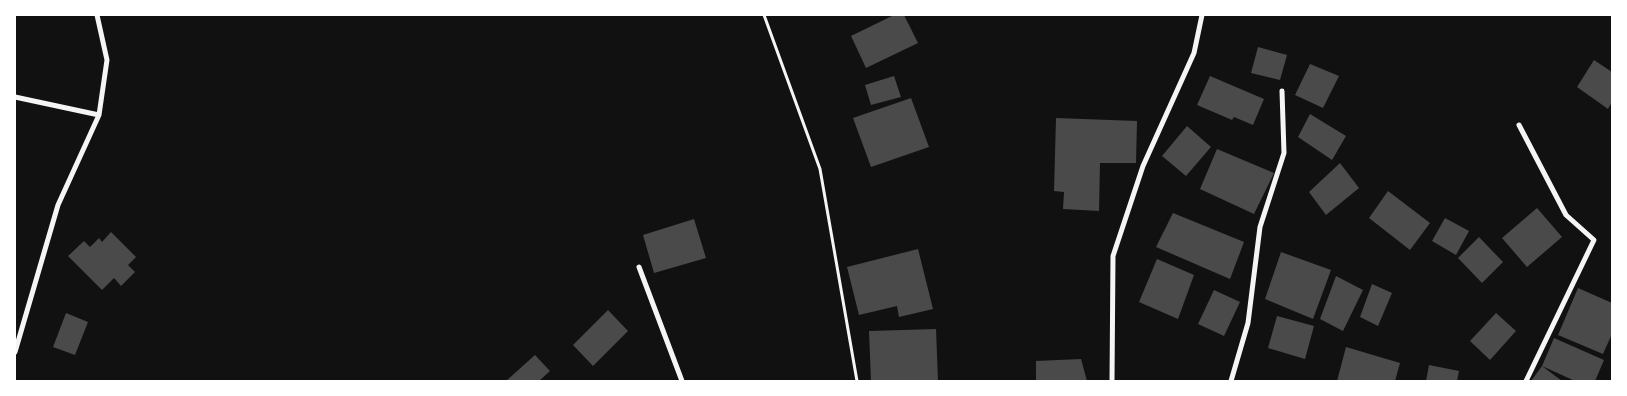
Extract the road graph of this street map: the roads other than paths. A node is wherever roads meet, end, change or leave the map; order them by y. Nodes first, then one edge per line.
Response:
1 (97, 15) edge
2 (1202, 15) edge
3 (1282, 90) dead end
4 (15, 97) edge
5 (99, 116) junction
6 (1518, 125) dead end
7 (639, 267) dead end
8 (15, 352) edge
9 (682, 381) edge
10 (1112, 381) edge
11 (1231, 381) edge
12 (1526, 381) edge

1 - 5 street
2 - 10 street
3 - 11 street
4 - 5 street
5 - 8 street
6 - 12 street
7 - 9 street

